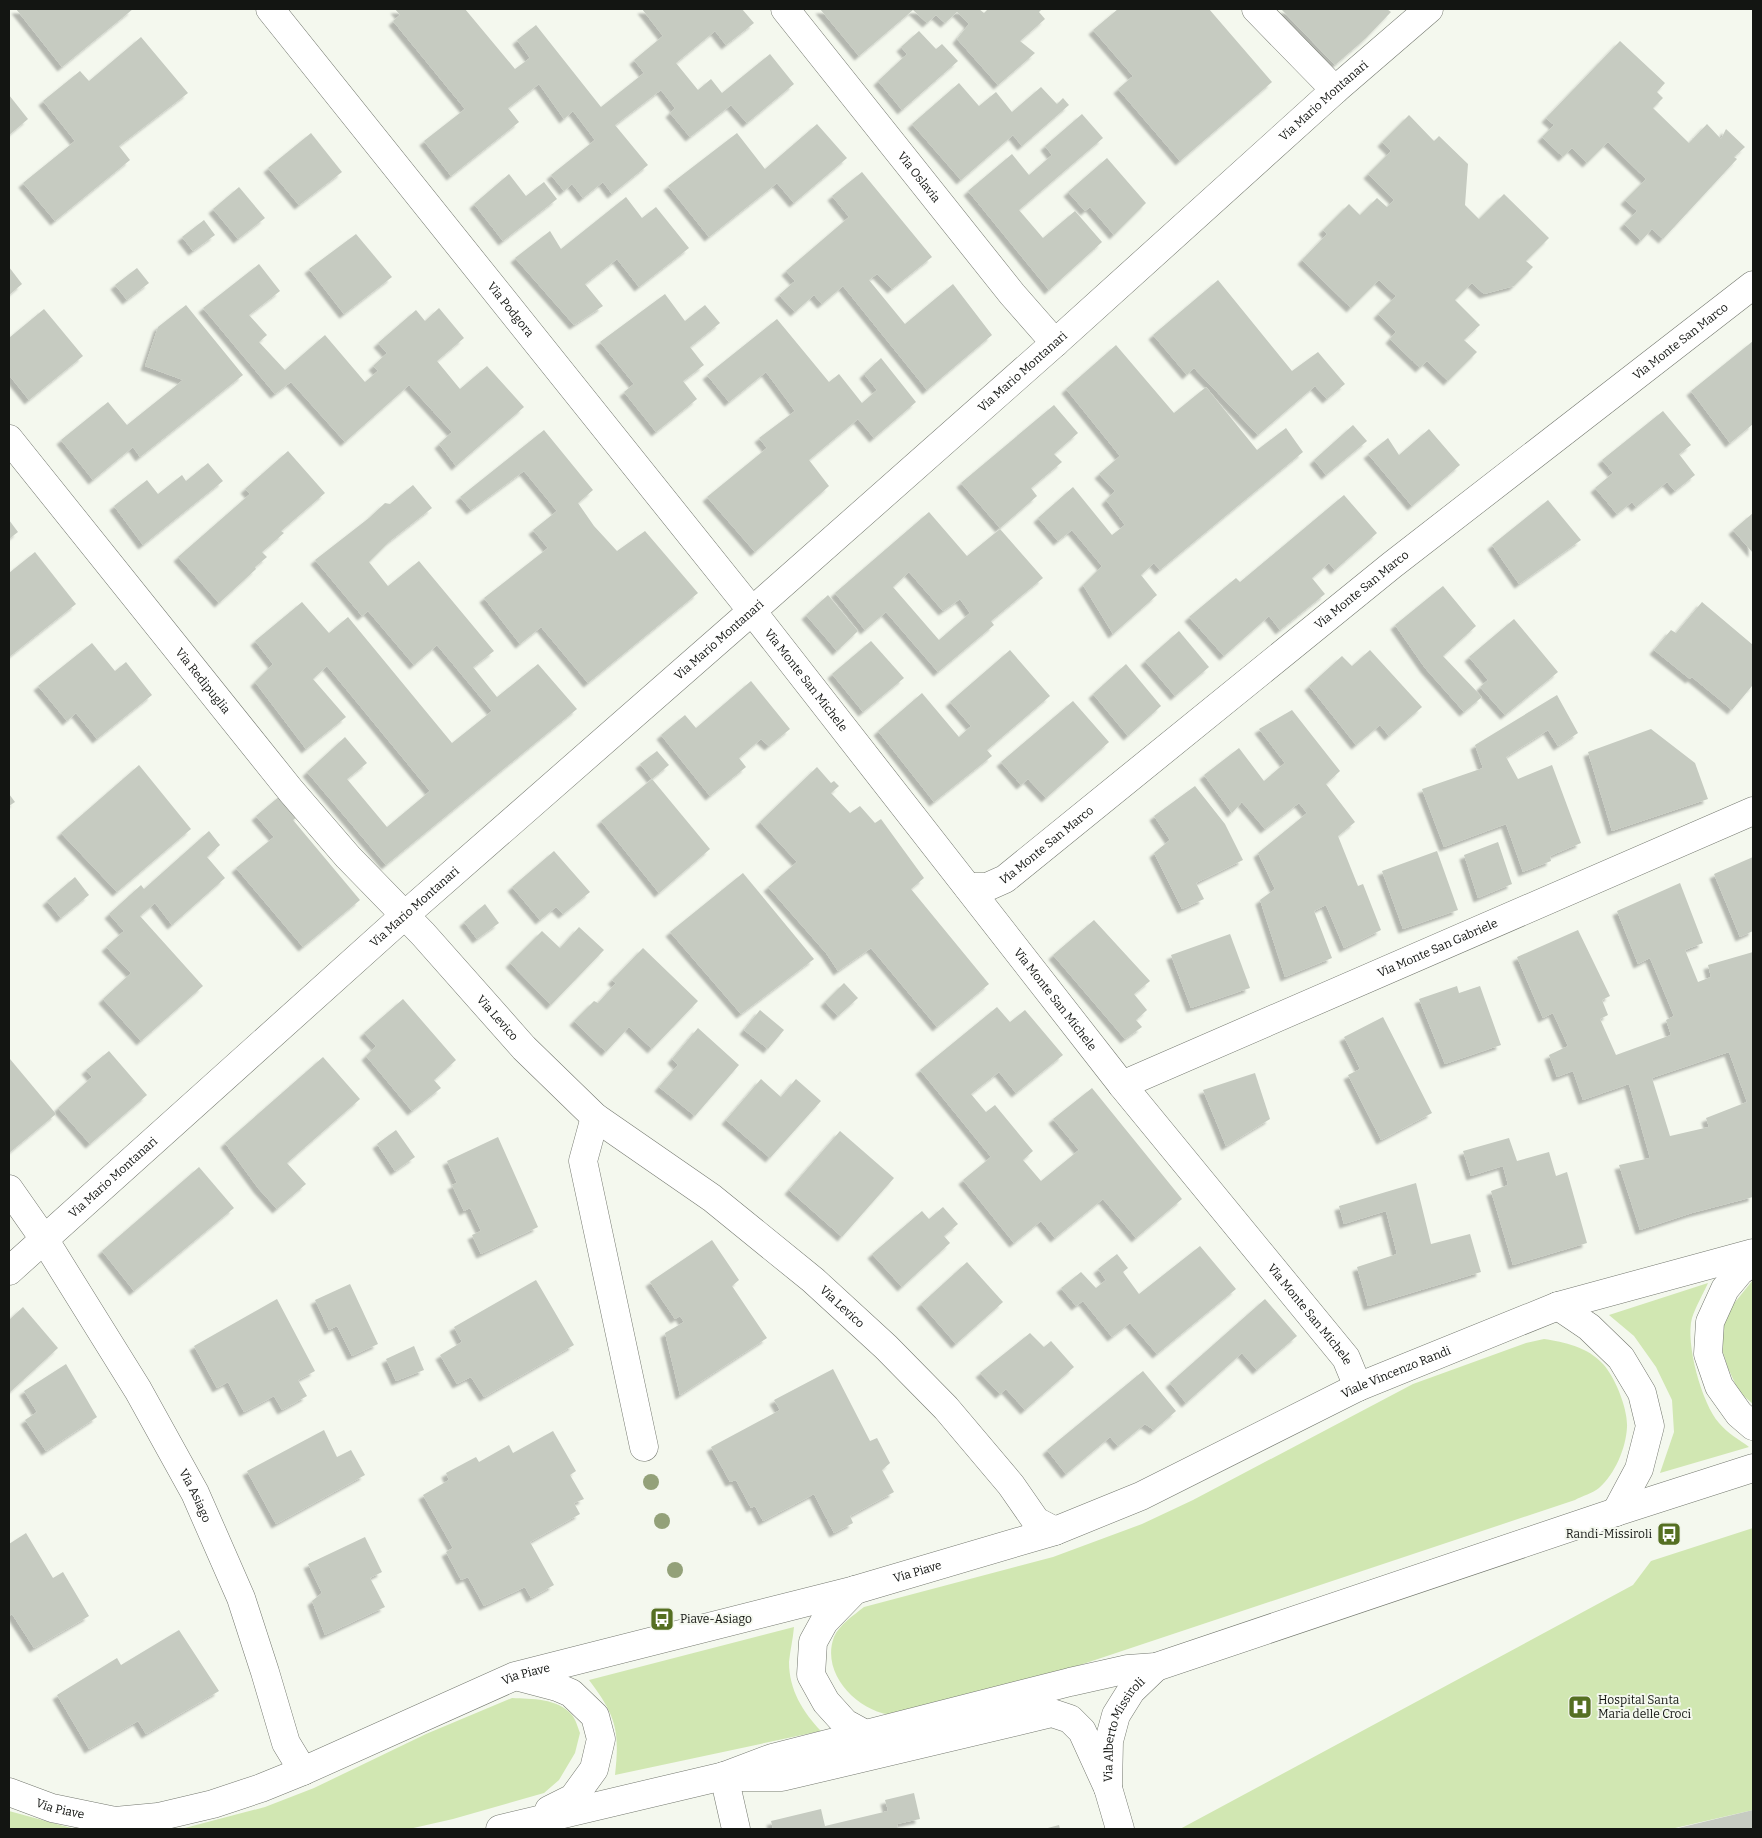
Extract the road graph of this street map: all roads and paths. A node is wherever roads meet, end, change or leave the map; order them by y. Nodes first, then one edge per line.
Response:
1 (270, 9) edge
2 (784, 9) edge
3 (1256, 9) edge
4 (1429, 9) edge
5 (1335, 90) junction
6 (1753, 285) edge
7 (1054, 343) junction
8 (9, 439) edge
9 (752, 611) junction
10 (1753, 811) edge
11 (968, 887) junction
12 (405, 915) junction
13 (1122, 1085) junction
14 (596, 1117) junction
15 (9, 1189) edge
16 (44, 1239) junction
17 (1753, 1253) edge
18 (1753, 1262) edge
19 (9, 1271) edge
20 (1558, 1306) junction
21 (1358, 1387) junction
22 (1753, 1426) edge
23 (644, 1447) dead end
24 (1753, 1468) edge
25 (1616, 1512) junction
26 (1055, 1531) junction
27 (855, 1590) junction
28 (1156, 1667) junction
29 (516, 1676) junction
30 (865, 1734) junction
31 (303, 1771) junction
32 (724, 1776) junction
33 (1108, 1788) junction
34 (9, 1792) edge
35 (509, 1827) edge
36 (736, 1829) edge
37 (1120, 1829) edge

1 - 9 street, Via Podgora
2 - 7 street, Via Oslavia
3 - 5 street
4 - 5 street, Via Mario Montanari
5 - 7 street, Via Mario Montanari
6 - 11 street, Via Monte San Marco
7 - 9 street, Via Mario Montanari
8 - 12 street, Via Redipuglia
9 - 11 street, Via Monte San Michele
9 - 12 street, Via Mario Montanari
10 - 13 street, Via Monte San Gabriele
11 - 13 street, Via Monte San Michele
12 - 14 street, Via Levico
12 - 16 street, Via Mario Montanari
13 - 21 street, Via Monte San Michele
14 - 23 street
14 - 26 street, Via Levico
15 - 16 street, Via Asiago
16 - 19 street, Via Mario Montanari
16 - 31 street, Via Asiago
17 - 20 street, Viale Vincenzo Randi
18 - 22 street
20 - 21 street, Viale Vincenzo Randi
20 - 25 street
21 - 26 street, Viale Vincenzo Randi
24 - 25 street
25 - 28 street
26 - 27 street, Via Piave
27 - 29 street, Via Piave
27 - 30 street
28 - 30 street
28 - 33 street, Via Alberto Missiroli
29 - 31 street, Via Piave
29 - 35 street
30 - 32 street
31 - 34 street, Via Piave
32 - 33 street
32 - 35 street
32 - 36 street
33 - 37 street, Via Alberto Missiroli

